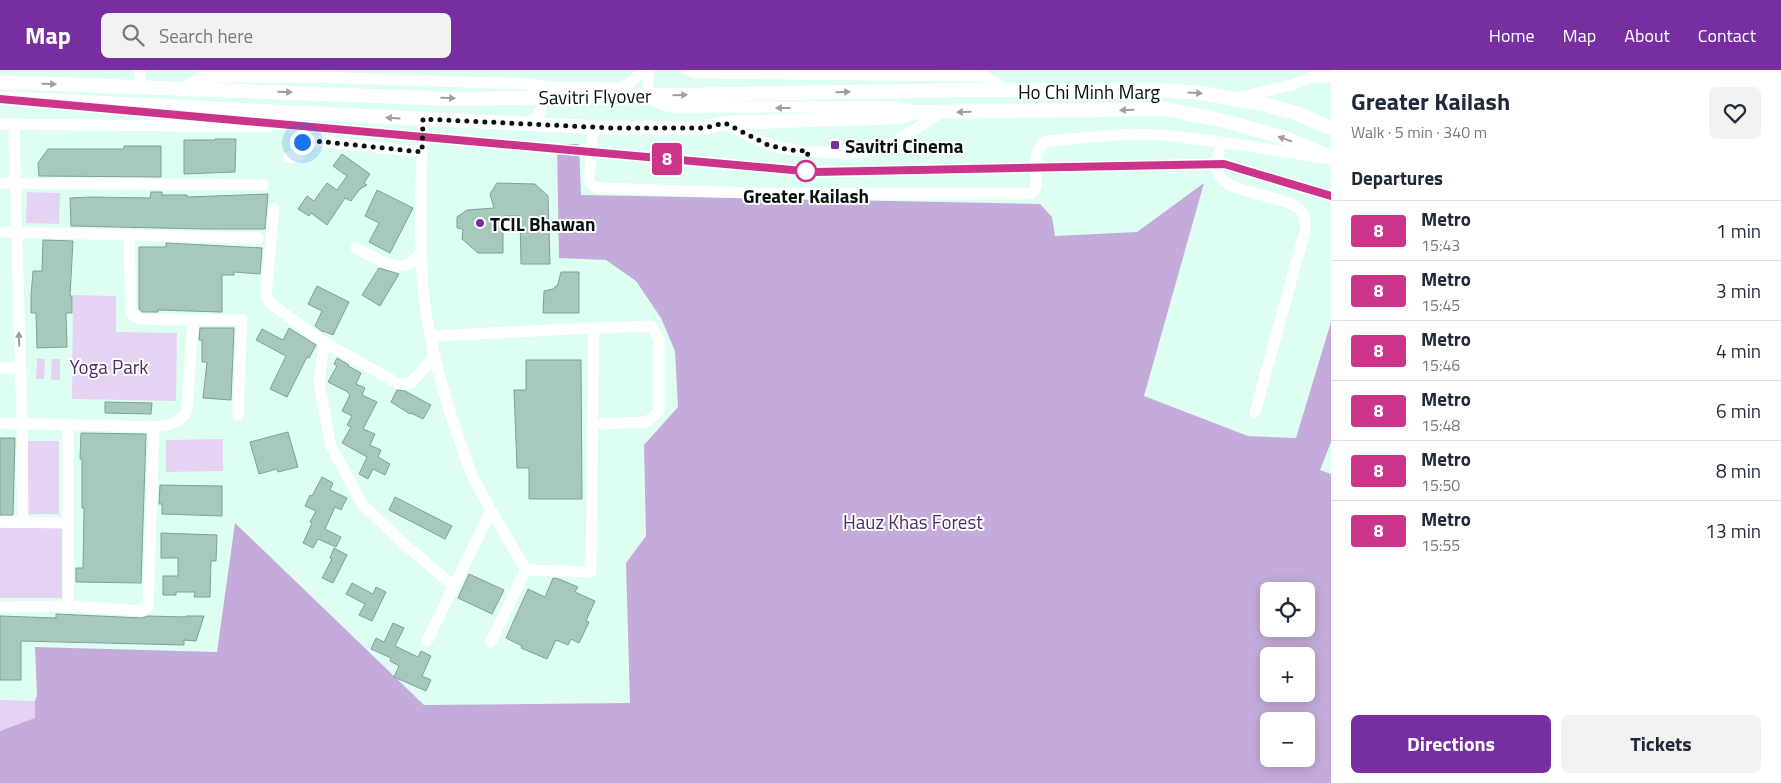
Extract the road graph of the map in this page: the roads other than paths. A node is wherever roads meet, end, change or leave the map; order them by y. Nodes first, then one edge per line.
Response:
1 (140, 70) edge
2 (644, 70) edge
3 (648, 70) edge
4 (692, 71) edge
5 (1312, 73) edge
6 (766, 74) junction
7 (1331, 77) edge
8 (0, 82) edge
9 (528, 84) junction
10 (139, 87) junction
11 (184, 88) junction
12 (1006, 90) junction
13 (0, 98) edge
14 (1237, 98) junction
15 (763, 108) junction
16 (279, 112) junction
17 (918, 112) junction
18 (942, 112) junction
19 (423, 119) junction
20 (725, 123) junction
21 (0, 124) edge
22 (522, 124) junction
23 (14, 125) junction
24 (593, 126) junction
25 (1331, 128) edge
26 (1221, 143) junction
27 (422, 152) junction
28 (289, 157) dead end
29 (1331, 158) edge
30 (0, 183) edge
31 (15, 183) junction
32 (263, 185) dead end
33 (274, 209) dead end
34 (0, 232) edge
35 (17, 232) junction
36 (129, 234) junction
37 (258, 238) dead end
38 (356, 248) dead end
39 (422, 252) junction
40 (193, 320) junction
41 (594, 328) junction
42 (431, 336) junction
43 (324, 342) junction
44 (435, 356) junction
45 (0, 368) edge
46 (20, 368) junction
47 (1255, 412) dead end
48 (238, 416) dead end
49 (0, 423) edge
50 (22, 423) junction
51 (68, 424) junction
52 (594, 424) junction
53 (154, 427) junction
54 (491, 511) junction
55 (0, 522) edge
56 (22, 522) junction
57 (68, 523) junction
58 (526, 570) junction
59 (454, 586) junction
60 (68, 606) junction
61 (0, 607) edge
62 (427, 641) dead end
63 (491, 642) dead end

1 - 10 street
2 - 9 street
3 - 15 street, Ho Chi Minh Marg
4 - 6 street, Ho Chi Minh Marg
5 - 7 street
5 - 14 street
6 - 12 street, Ho Chi Minh Marg
6 - 15 street
8 -> 10 main road, Savitri Flyover
9 - 11 street
9 - 22 street
10 - 11 main road, Savitri Flyover
11 -> 12 main road, Savitri Flyover
12 -> 14 main road, Ho Chi Minh Marg
13 - 16 main road, Ho Chi Minh Marg
14 - 25 main road, Ho Chi Minh Marg
17 -> 15 street, Ho Chi Minh Marg
19 -> 16 main road, Ho Chi Minh Marg
16 - 23 street
17 - 18 main road, Ho Chi Minh Marg
17 - 20 main road, Ho Chi Minh Marg
18 - 20 street
29 -> 18 main road, Ho Chi Minh Marg
19 - 22 main road, Ho Chi Minh Marg
19 - 27 street
20 - 24 main road, Ho Chi Minh Marg
21 - 23 street
22 - 24 main road, Ho Chi Minh Marg
23 - 31 street
24 - 26 street
26 - 29 street
26 - 47 street
27 - 28 street
27 - 39 street
30 - 31 street
31 - 32 street
31 - 35 street
33 - 43 street
34 - 35 street
35 - 36 street
46 -> 35 street
36 - 37 street
36 - 40 street
38 - 39 street
39 - 42 street
40 - 48 street
40 - 53 street
41 - 42 street
41 - 52 street
41 - 52 street
42 - 44 street
43 - 44 street
43 - 59 street
44 - 54 street
45 - 46 street
46 - 50 street
49 - 50 street
50 - 51 street
50 - 56 street
51 - 53 street
51 - 57 street
52 - 58 street
53 - 60 street
54 - 58 street
54 - 59 street
55 - 56 street
56 - 57 street
57 - 60 street
58 - 63 street
59 - 62 street
60 - 61 street

